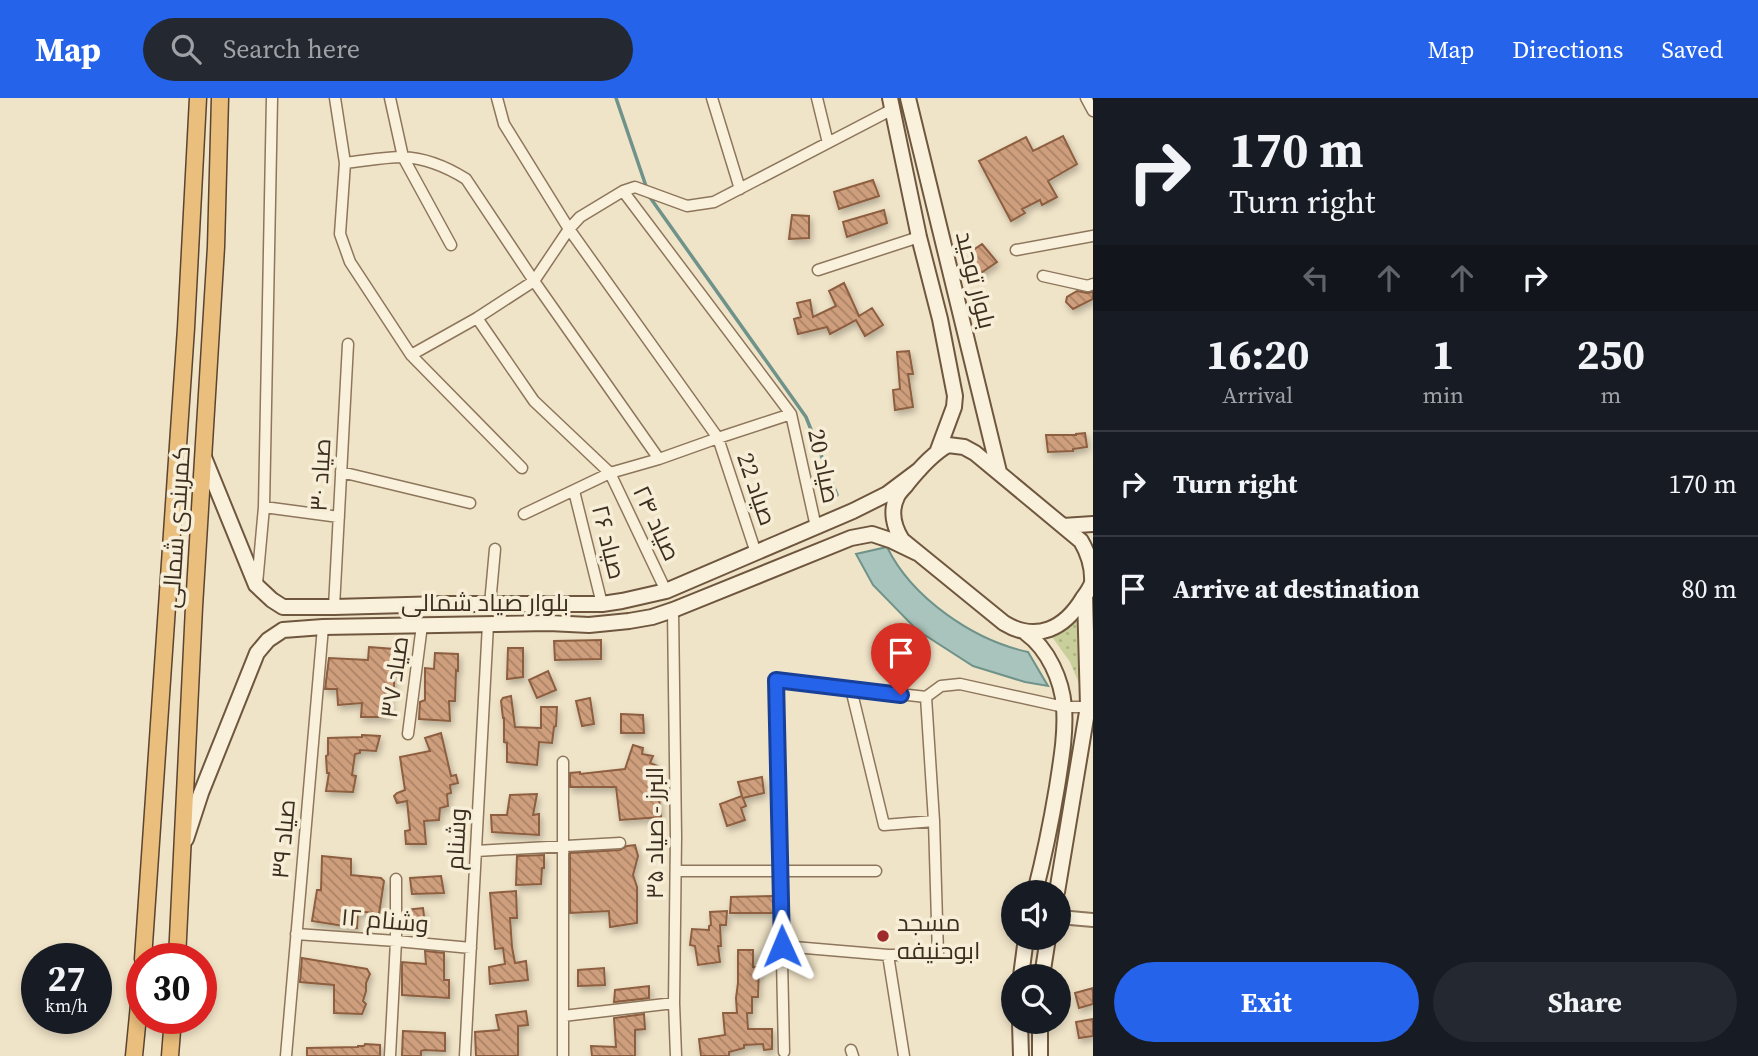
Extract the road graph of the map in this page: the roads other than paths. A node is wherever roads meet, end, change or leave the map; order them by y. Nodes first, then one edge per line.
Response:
1 (198, 98) edge
2 (220, 98) edge
3 (272, 98) edge
4 (335, 98) edge
5 (390, 98) edge
6 (497, 98) edge
7 (712, 98) edge
8 (817, 98) edge
9 (1086, 98) edge
10 (911, 99) edge
11 (891, 104) edge
12 (1093, 111) edge
13 (828, 143) junction
14 (402, 157) junction
15 (345, 163) junction
16 (740, 190) junction
17 (623, 191) junction
18 (569, 229) junction
19 (1093, 236) edge
20 (919, 237) junction
21 (451, 245) dead end
22 (1016, 250) dead end
23 (818, 270) dead end
24 (1043, 276) dead end
25 (534, 281) junction
26 (1093, 284) edge
27 (477, 318) junction
28 (348, 344) dead end
29 (411, 355) junction
30 (791, 414) junction
31 (718, 438) junction
32 (938, 450) junction
33 (203, 455) junction
34 (659, 459) junction
35 (522, 468) dead end
36 (919, 470) junction
37 (341, 472) junction
38 (999, 472) junction
39 (610, 473) junction
40 (574, 491) junction
41 (470, 503) dead end
42 (264, 507) junction
43 (524, 514) dead end
44 (339, 517) junction
45 (1093, 524) edge
46 (1063, 526) junction
47 (816, 527) junction
48 (495, 549) dead end
49 (756, 553) junction
50 (917, 553) junction
51 (256, 585) junction
52 (1090, 587) edge
53 (666, 591) junction
54 (490, 604) junction
55 (602, 604) junction
56 (283, 607) junction
57 (334, 607) junction
58 (673, 610) junction
59 (488, 624) junction
60 (422, 625) junction
61 (323, 626) junction
62 (283, 630) junction
63 (1026, 632) junction
64 (851, 689) junction
65 (926, 698) junction
66 (1064, 707) junction
67 (1090, 707) edge
68 (408, 734) dead end
69 (563, 762) dead end
70 (934, 821) junction
71 (620, 843) dead end
72 (563, 846) junction
73 (476, 851) junction
74 (182, 854) junction
75 (676, 871) junction
76 (876, 871) dead end
77 (781, 872) junction
78 (396, 879) dead end
79 (1038, 880) edge
80 (1059, 880) edge
81 (1071, 918) edge
82 (1093, 920) edge
83 (296, 934) junction
84 (396, 941) junction
85 (144, 943) edge
86 (178, 943) edge
87 (782, 946) junction
88 (471, 948) junction
89 (888, 955) junction
90 (674, 1003) junction
91 (563, 1016) junction
92 (136, 1034) edge
93 (172, 1034) edge
94 (1020, 1034) edge
95 (1040, 1034) edge
96 (784, 1052) dead end
97 (134, 1056) edge
98 (170, 1056) edge
99 (286, 1056) edge
100 (390, 1056) edge
101 (465, 1056) edge
102 (563, 1056) edge
103 (676, 1056) edge
104 (904, 1056) edge
105 (1021, 1056) edge
106 (1040, 1056) edge

1 - 85 highway
2 - 33 highway, کمربندی شمالی
3 - 42 street
4 - 15 street
5 - 14 street
6 - 18 street, صیاد 22
7 - 16 street
8 - 13 street
9 - 12 street
10 - 11 main road
10 - 38 main road, بلوار توحید
11 - 13 street
11 - 20 main road, بلوار توحید
13 - 16 street
14 - 15 street
14 - 21 street
14 - 25 street
15 - 29 street
16 - 17 street
17 - 18 street
17 - 30 street
18 - 25 street
18 - 31 street, صیاد 22
19 - 22 street
20 - 23 street
20 - 32 main road, بلوار توحید
24 - 26 street
25 - 27 street
25 - 34 street
27 - 29 street
27 - 39 street
28 - 37 street, صیاد ۳۰
29 - 35 street
30 - 31 street
30 - 47 street, صیاد 20
31 - 34 street
31 - 49 street, صیاد 22
32 - 36 main road
32 - 38 main road
33 - 51 main road
33 - 74 highway, کمربندی شمالی
34 - 39 street
36 - 47 main road, بلوار صیاد شمالی
36 - 50 main road
37 - 41 street
37 - 44 street, صیاد ۳۰
38 - 46 main road
39 - 40 street
39 - 53 street, صیاد ۲۴
40 - 43 street
40 - 55 street, صیاد ۲۶
42 - 44 street
42 - 51 street
44 - 57 street, صیاد ۳۰
45 - 46 main road
46 - 52 main road
47 - 49 main road, بلوار صیاد شمالی
48 - 54 street
49 - 53 main road, بلوار صیاد شمالی
50 - 58 main road, بلوار صیاد شمالی
50 - 63 main road
51 - 56 main road
52 - 63 main road
52 - 67 main road
53 - 55 main road, بلوار صیاد شمالی
54 - 55 main road, بلوار صیاد شمالی
54 - 57 main road, بلوار صیاد شمالی
56 - 57 main road, بلوار صیاد شمالی
56 - 62 main road
58 - 59 main road, بلوار صیاد شمالی
58 - 75 street, البرز - صیاد ۳۵
59 - 60 main road, بلوار صیاد شمالی
59 - 73 street, وشنام
60 - 61 main road, بلوار صیاد شمالی
60 - 68 street, صیاد ۳۷
61 - 62 main road, بلوار صیاد شمالی
61 - 83 street, صیاد ۳۹
62 - 74 main road
63 - 66 main road
64 - 65 street
64 - 70 street
64 - 77 street
65 - 66 street
65 - 70 street
66 - 67 street
66 - 79 main road
67 - 80 main road
69 - 72 street
70 - 89 street
71 - 72 street
72 - 73 street
72 - 91 street
73 - 88 street, وشنام
74 - 86 highway, کمربندی شمالی
75 - 77 street
75 - 90 street, البرز - صیاد ۳۵
76 - 77 street
77 - 87 street
78 - 84 street
81 - 82 street
83 - 84 street, وشنام ۱۲
83 - 99 street, صیاد ۳۹
84 - 88 street, وشنام ۱۲
84 - 100 street
87 - 89 street
87 - 96 street
88 - 101 street, وشنام
89 - 104 street
90 - 91 street
90 - 103 street, البرز - صیاد ۳۵
91 - 102 street
92 - 97 highway
93 - 98 highway
94 - 105 main road
95 - 106 main road

